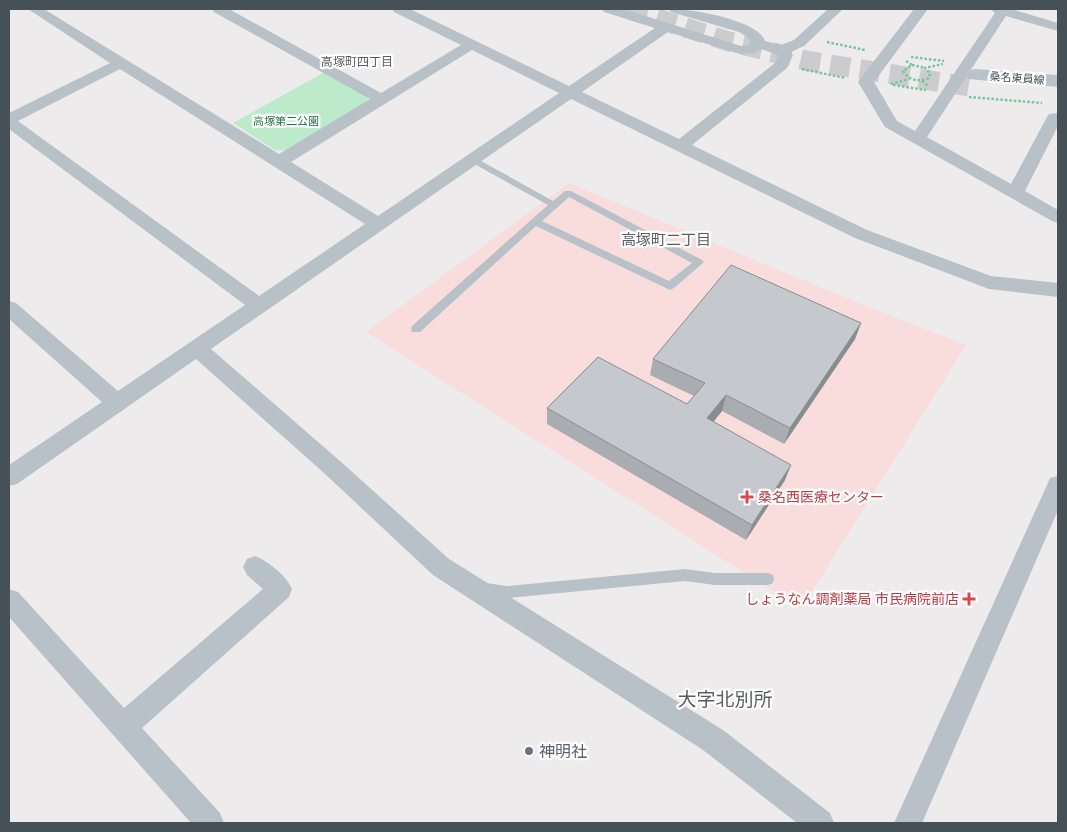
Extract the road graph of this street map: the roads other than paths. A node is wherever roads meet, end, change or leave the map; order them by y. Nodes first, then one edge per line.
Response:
1 (35, 9) edge
2 (219, 9) edge
3 (399, 9) edge
4 (610, 9) edge
5 (676, 9) edge
6 (836, 9) edge
7 (921, 9) edge
8 (1001, 9) edge
9 (666, 27) junction
10 (1058, 27) edge
11 (472, 44) junction
12 (758, 44) junction
13 (782, 50) junction
14 (121, 63) junction
15 (1058, 81) edge
16 (572, 92) junction
17 (381, 99) junction
18 (1053, 99) edge
19 (1058, 118) edge
20 (9, 120) edge
21 (918, 139) junction
22 (681, 146) junction
23 (472, 159) junction
24 (278, 162) junction
25 (1015, 193) junction
26 (554, 205) junction
27 (1058, 217) edge
28 (535, 222) junction
29 (378, 224) junction
30 (1058, 290) edge
31 (259, 306) junction
32 (9, 308) edge
33 (416, 329) dead end
34 (196, 348) junction
35 (117, 403) junction
36 (9, 477) edge
37 (1058, 485) edge
38 (255, 567) dead end
39 (768, 579) dead end
40 (471, 588) junction
41 (9, 600) edge
42 (124, 726) junction
43 (210, 823) edge
44 (820, 823) edge
45 (908, 823) edge

1 - 14 street
2 - 17 street
3 - 11 street
4 - 9 street
5 - 12 street
6 - 13 street
7 - 21 street
8 - 10 street
8 - 21 street
9 - 12 street
9 - 16 street
11 - 16 street
11 - 17 street
12 - 13 street
13 - 22 street
14 - 20 street
14 - 24 street
15 - 18 main road, 桑名東員線
16 - 22 street
16 - 23 street
17 - 24 street
19 - 25 street
20 - 31 street
21 - 25 street
22 - 30 street
23 - 26 lane
23 - 29 street
24 - 29 street
25 - 27 street
26 - 28 lane
26 - 28 lane
28 - 33 lane
29 - 31 street
31 - 34 street
32 - 35 street
34 - 35 street
34 - 40 street
35 - 36 street
37 - 45 street
38 - 42 street
39 - 40 lane
40 - 44 street
41 - 42 street
42 - 43 street

